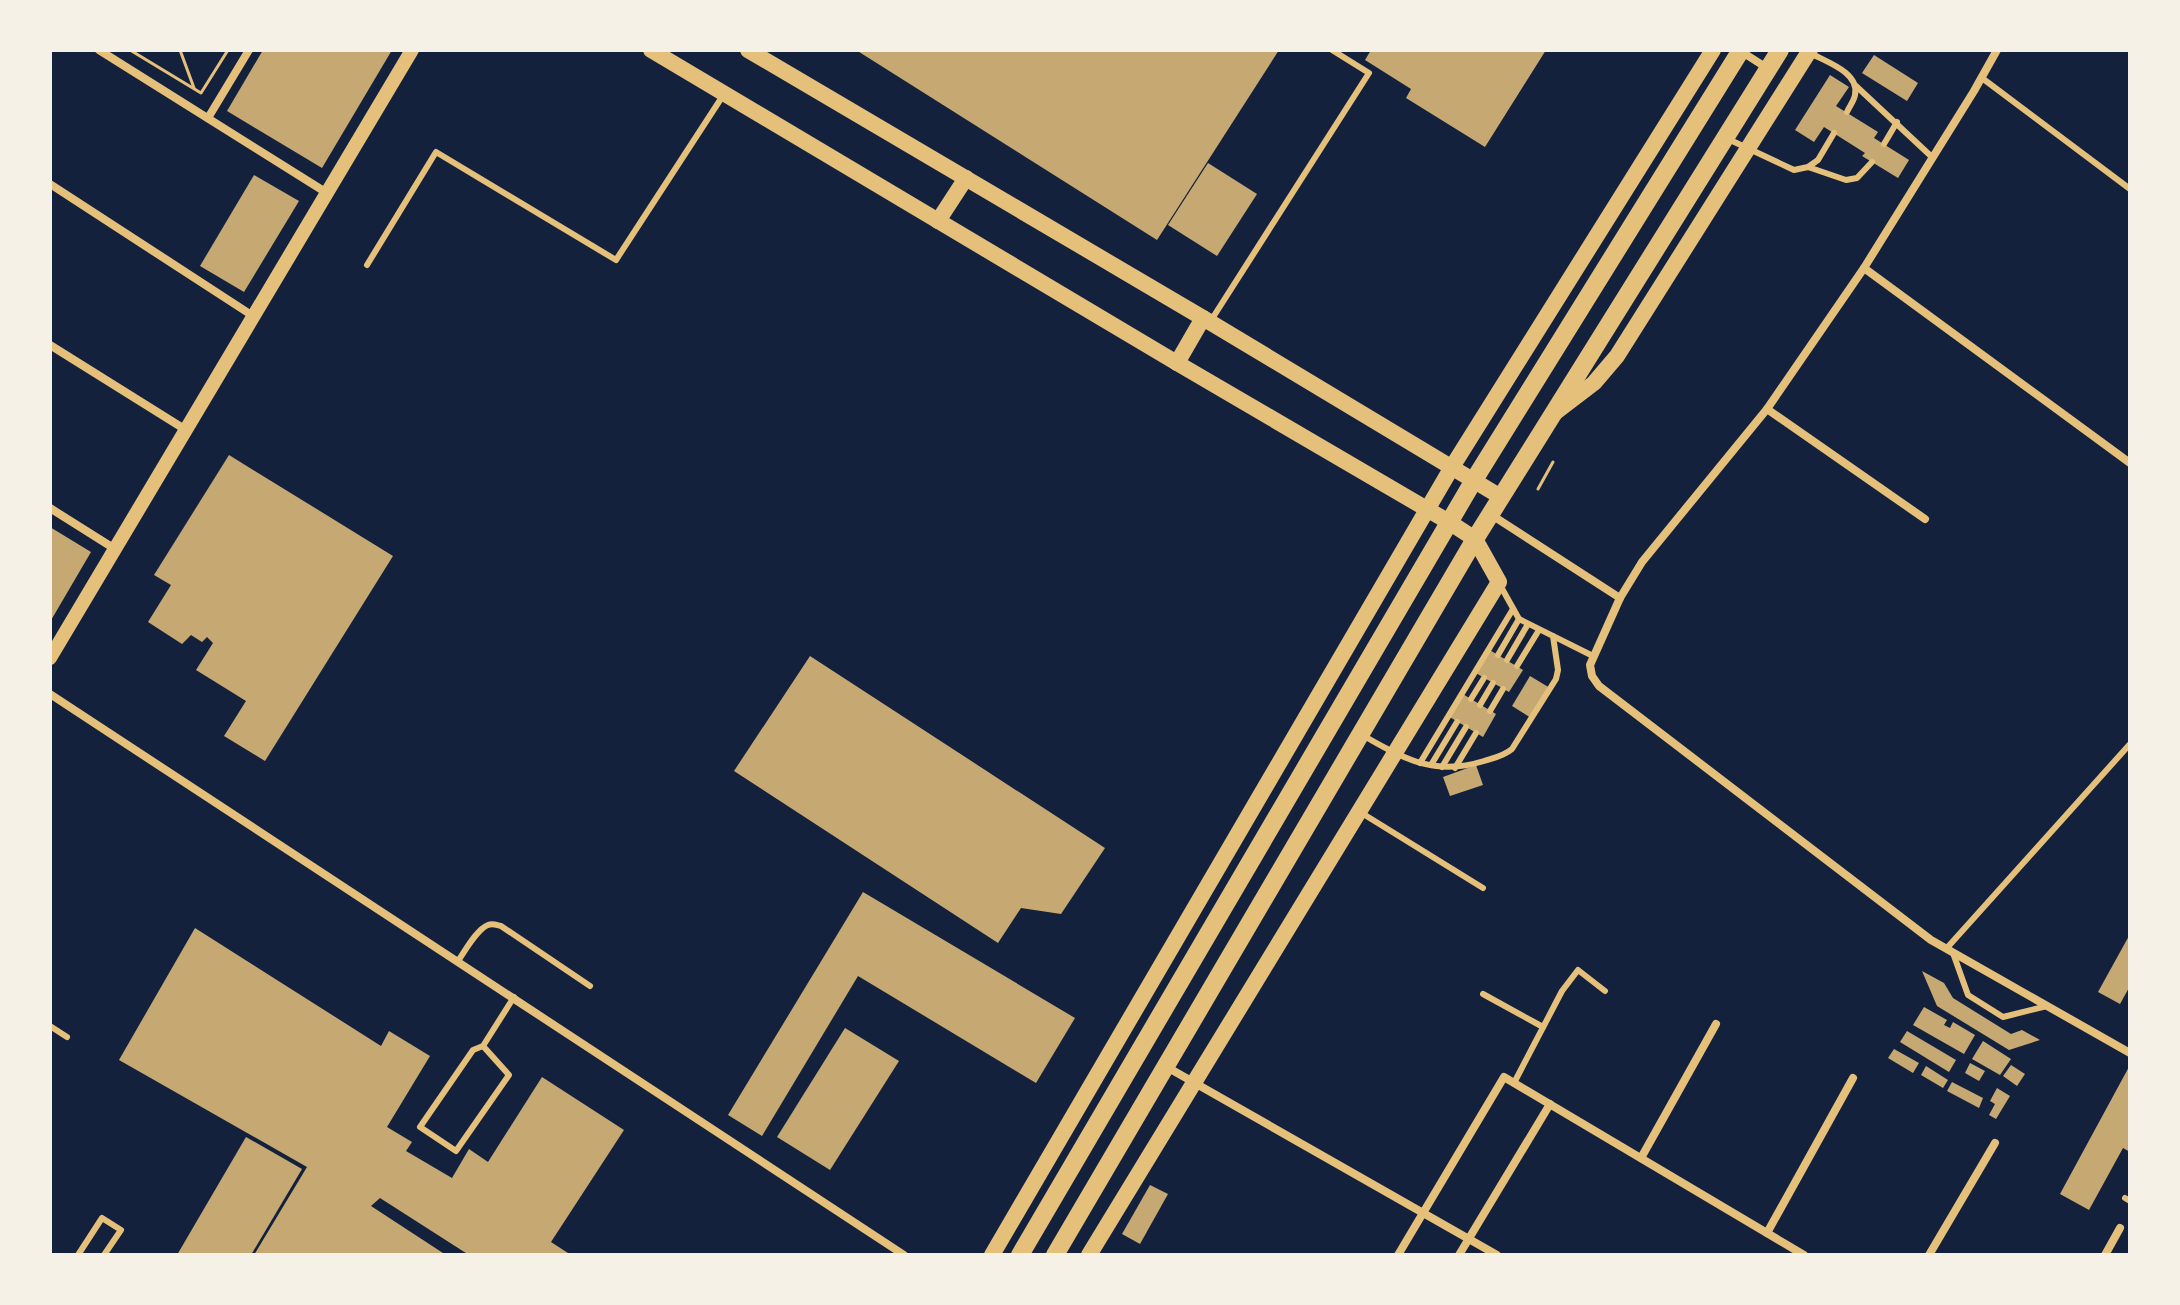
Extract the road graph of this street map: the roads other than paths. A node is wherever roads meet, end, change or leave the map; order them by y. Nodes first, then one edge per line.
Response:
1 (99, 50) edge
2 (249, 50) edge
3 (412, 50) edge
4 (651, 50) edge
5 (748, 50) edge
6 (1332, 50) edge
7 (1713, 50) edge
8 (1740, 50) edge
9 (1780, 50) edge
10 (1997, 50) edge
11 (1808, 51) edge
12 (1768, 69) junction
13 (1982, 78) junction
14 (1856, 86) junction
15 (724, 94) junction
16 (1847, 112) dead end
17 (208, 118) junction
18 (1897, 122) junction
19 (1834, 133) dead end
20 (1725, 138) junction
21 (1884, 144) dead end
22 (1748, 148) junction
23 (1933, 158) junction
24 (1872, 162) dead end
25 (1808, 167) junction
26 (966, 178) junction
27 (50, 184) edge
28 (2130, 189) edge
29 (327, 193) junction
30 (938, 221) junction
31 (367, 265) dead end
32 (1864, 268) junction
33 (253, 316) junction
34 (1206, 320) junction
35 (50, 345) edge
36 (1177, 363) junction
37 (1767, 409) junction
38 (1552, 415) junction
39 (186, 430) junction
40 (2130, 463) edge
41 (1452, 467) junction
42 (1474, 480) junction
43 (1501, 497) junction
44 (50, 508) edge
45 (1428, 510) junction
46 (1490, 514) junction
47 (1925, 519) dead end
48 (1449, 522) junction
49 (1475, 539) junction
50 (115, 549) junction
51 (1499, 582) junction
52 (1620, 598) junction
53 (1513, 609) junction
54 (1519, 619) junction
55 (1528, 624) junction
56 (1539, 630) junction
57 (1553, 636) junction
58 (1498, 655) dead end
59 (1593, 656) junction
60 (50, 658) edge
61 (1507, 660) dead end
62 (1517, 666) dead end
63 (1484, 678) dead end
64 (1493, 683) dead end
65 (1503, 689) dead end
66 (50, 694) edge
67 (1471, 699) dead end
68 (1480, 705) dead end
69 (1490, 711) dead end
70 (1336, 716) junction
71 (1457, 722) dead end
72 (1466, 727) dead end
73 (1476, 733) dead end
74 (1360, 734) junction
75 (2130, 744) edge
76 (1394, 754) junction
77 (1420, 763) junction
78 (1431, 765) junction
79 (1442, 767) junction
80 (1455, 768) junction
81 (1360, 812) junction
82 (1483, 888) dead end
83 (1950, 951) junction
84 (458, 961) junction
85 (590, 986) dead end
86 (1605, 991) dead end
87 (1483, 994) dead end
88 (514, 997) junction
89 (2047, 1006) junction
90 (1716, 1024) dead end
91 (50, 1026) edge
92 (1543, 1027) junction
93 (67, 1037) dead end
94 (483, 1046) junction
95 (2130, 1053) edge
96 (1165, 1066) junction
97 (1853, 1078) dead end
98 (1514, 1083) junction
99 (1195, 1084) junction
100 (1550, 1104) junction
101 (1995, 1143) dead end
102 (1641, 1158) junction
103 (1423, 1212) junction
104 (2120, 1228) dead end
105 (1767, 1233) junction
106 (1469, 1239) junction
107 (78, 1255) edge
108 (104, 1255) edge
109 (904, 1255) edge
110 (992, 1255) edge
111 (1020, 1255) edge
112 (1055, 1255) edge
113 (1089, 1255) edge
114 (1398, 1255) edge
115 (1459, 1255) edge
116 (1497, 1255) edge
117 (1804, 1255) edge
118 (1929, 1255) edge
119 (2105, 1255) edge

1 - 17 street
2 - 17 street
3 - 29 street
4 - 15 main road
5 - 26 main road
6 - 34 lane
7 - 41 main road
8 - 12 street
8 - 42 main road
9 - 12 main road
10 - 13 street
11 - 14 lane
11 - 22 main road
12 - 20 main road
13 - 23 street
13 - 28 lane
14 - 16 lane
14 - 18 lane
15 - 30 main road
15 - 31 lane
17 - 29 street
18 - 21 lane
18 - 23 lane
19 - 25 lane
20 - 22 lane
20 - 38 main road
22 - 25 lane
22 - 38 main road
23 - 32 street
24 - 25 lane
26 - 30 main road
26 - 34 main road
27 - 33 street
29 - 33 street
30 - 36 main road
32 - 37 street
32 - 40 street
33 - 39 street
34 - 36 main road
34 - 41 main road
35 - 39 street
36 - 45 main road
37 - 47 street
37 - 52 street
38 - 43 main road
39 - 50 street
41 - 42 main road
41 - 45 main road
42 - 43 main road
42 - 48 main road
43 - 46 main road
44 - 50 street
45 - 48 main road
45 - 110 main road
46 - 49 main road
46 - 52 street
48 - 49 main road
48 - 70 main road
49 - 51 main road
49 - 74 main road
50 - 60 street
51 - 53 lane
51 - 76 main road
52 - 59 street
53 - 54 lane
53 - 77 lane
54 - 55 lane
54 - 58 lane
55 - 56 lane
55 - 61 lane
56 - 57 lane
56 - 62 lane
57 - 59 lane
57 - 80 lane
59 - 83 street
63 - 67 lane
64 - 68 lane
65 - 69 lane
66 - 84 street
70 - 74 main road
70 - 111 main road
71 - 78 lane
72 - 79 lane
73 - 80 lane
74 - 76 lane
74 - 96 main road
75 - 83 lane
76 - 77 lane
76 - 81 main road
77 - 78 lane
78 - 79 lane
79 - 80 lane
81 - 82 lane
81 - 99 main road
83 - 89 street
83 - 89 lane
84 - 85 lane
84 - 88 street
86 - 92 lane
87 - 92 lane
88 - 94 lane
88 - 109 street
89 - 95 street
90 - 102 street
91 - 93 lane
92 - 98 lane
94 - 94 lane
96 - 99 street
96 - 112 main road
97 - 105 street
98 - 100 street
98 - 103 street
99 - 103 street
99 - 113 main road
100 - 102 street
100 - 106 street
101 - 118 street
102 - 105 street
103 - 106 street
103 - 114 street
104 - 119 street
105 - 117 street
106 - 115 street
106 - 116 street
107 - 108 lane

